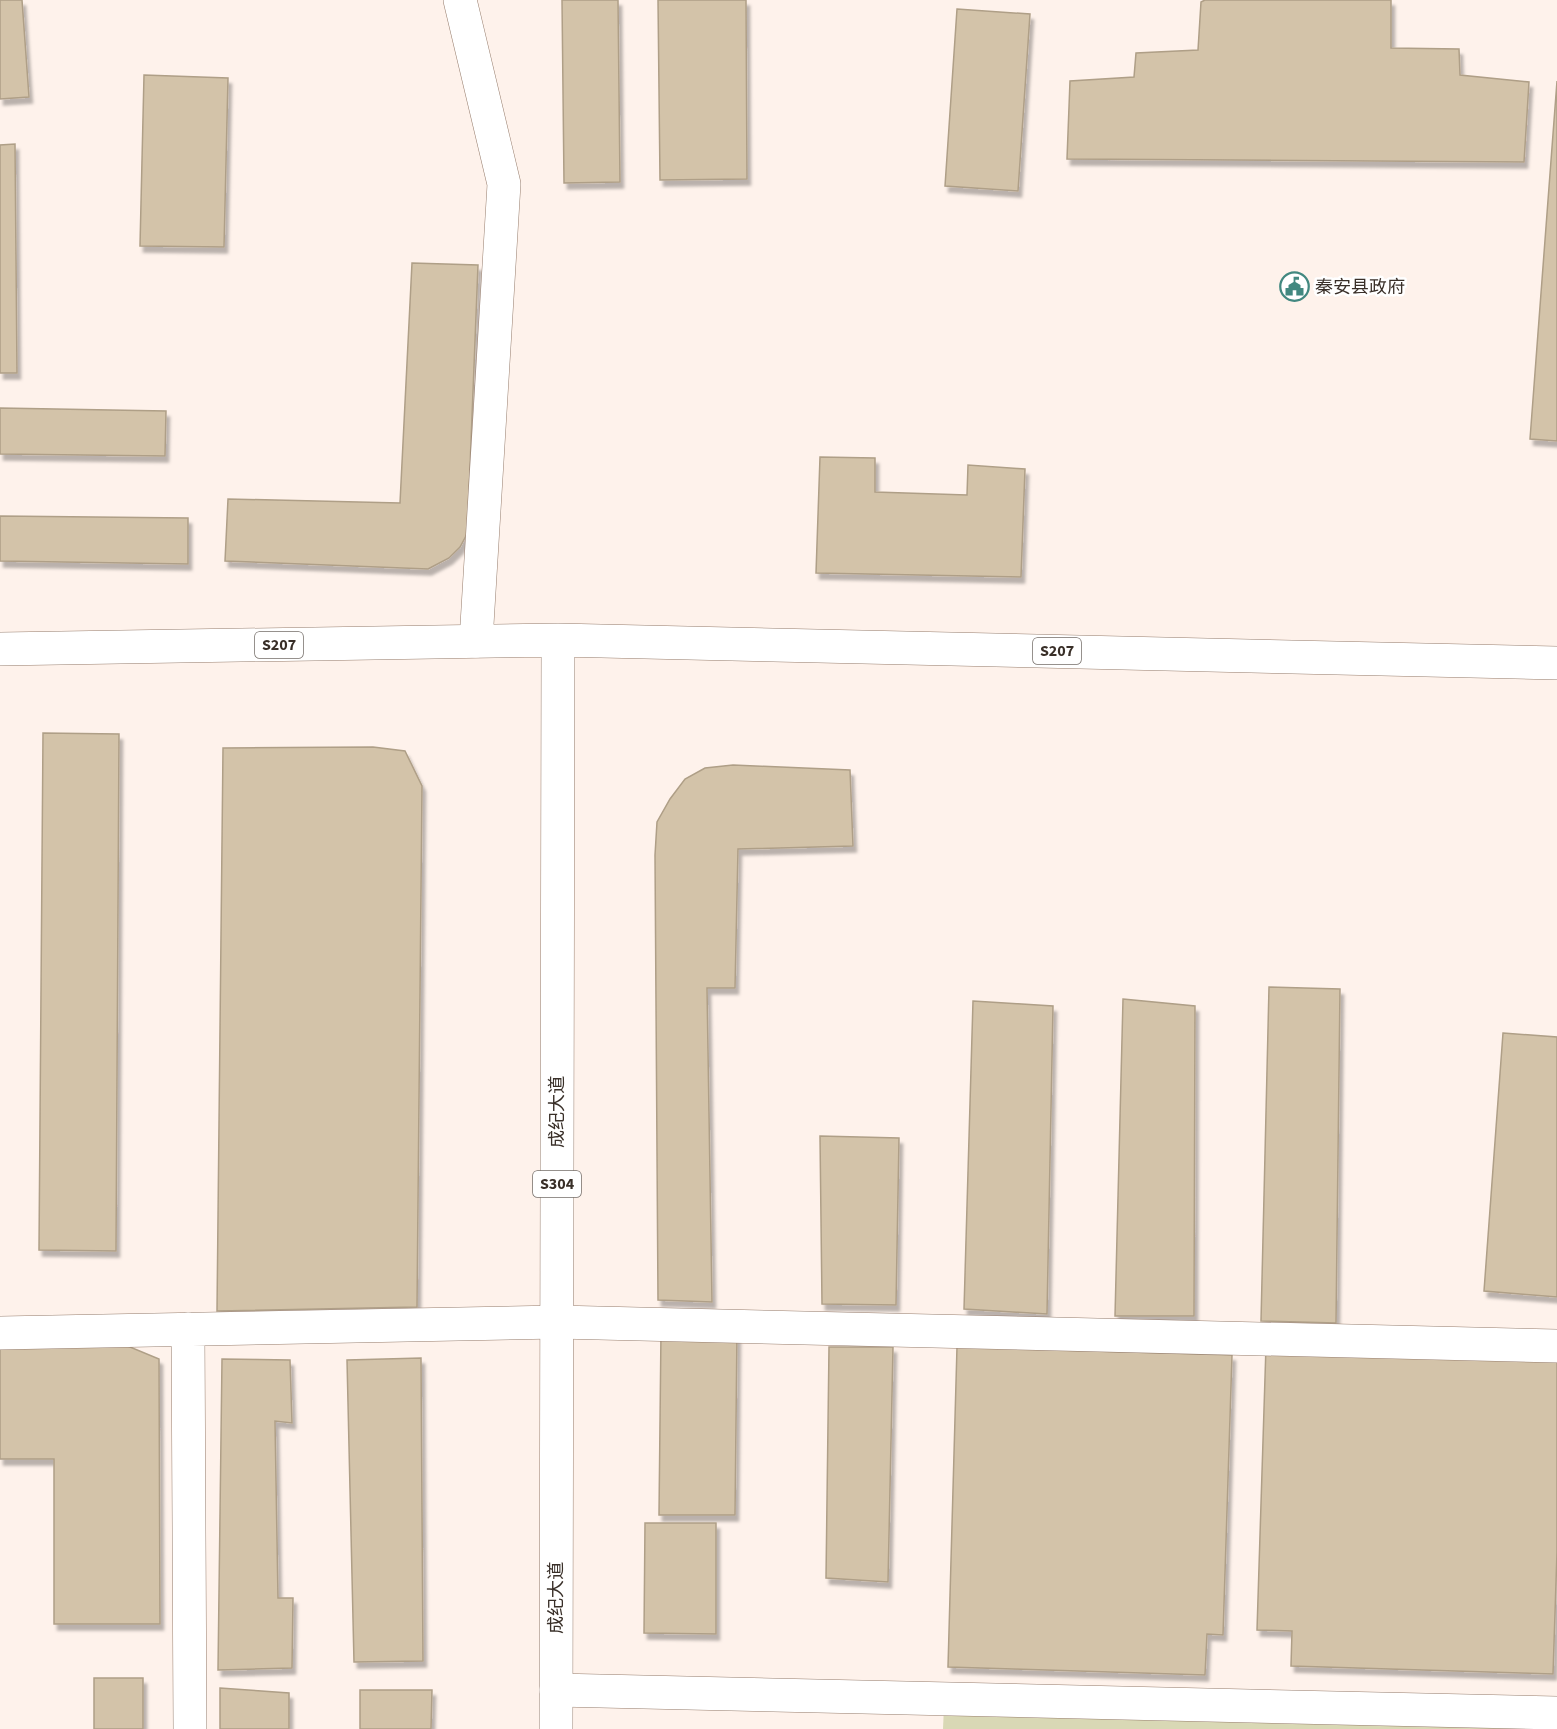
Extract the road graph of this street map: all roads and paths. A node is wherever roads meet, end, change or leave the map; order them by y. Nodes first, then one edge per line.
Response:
1 (460, 0) edge
2 (558, 640) junction
3 (476, 641) junction
4 (0, 649) edge
5 (1557, 663) edge
6 (557, 1322) junction
7 (188, 1329) junction
8 (0, 1333) edge
9 (1557, 1346) edge
10 (556, 1690) junction
11 (1557, 1713) edge
12 (190, 1729) edge
13 (556, 1729) edge

1 - 3 street
2 - 3 street, S207
2 - 5 street, S207
2 - 6 street, 成纪大道 / S304
3 - 4 street, S207
6 - 7 street
6 - 9 street
6 - 10 street, 成纪大道 / S304
7 - 8 street
7 - 12 street
10 - 11 street
10 - 13 street, 成纪大道 / S304

